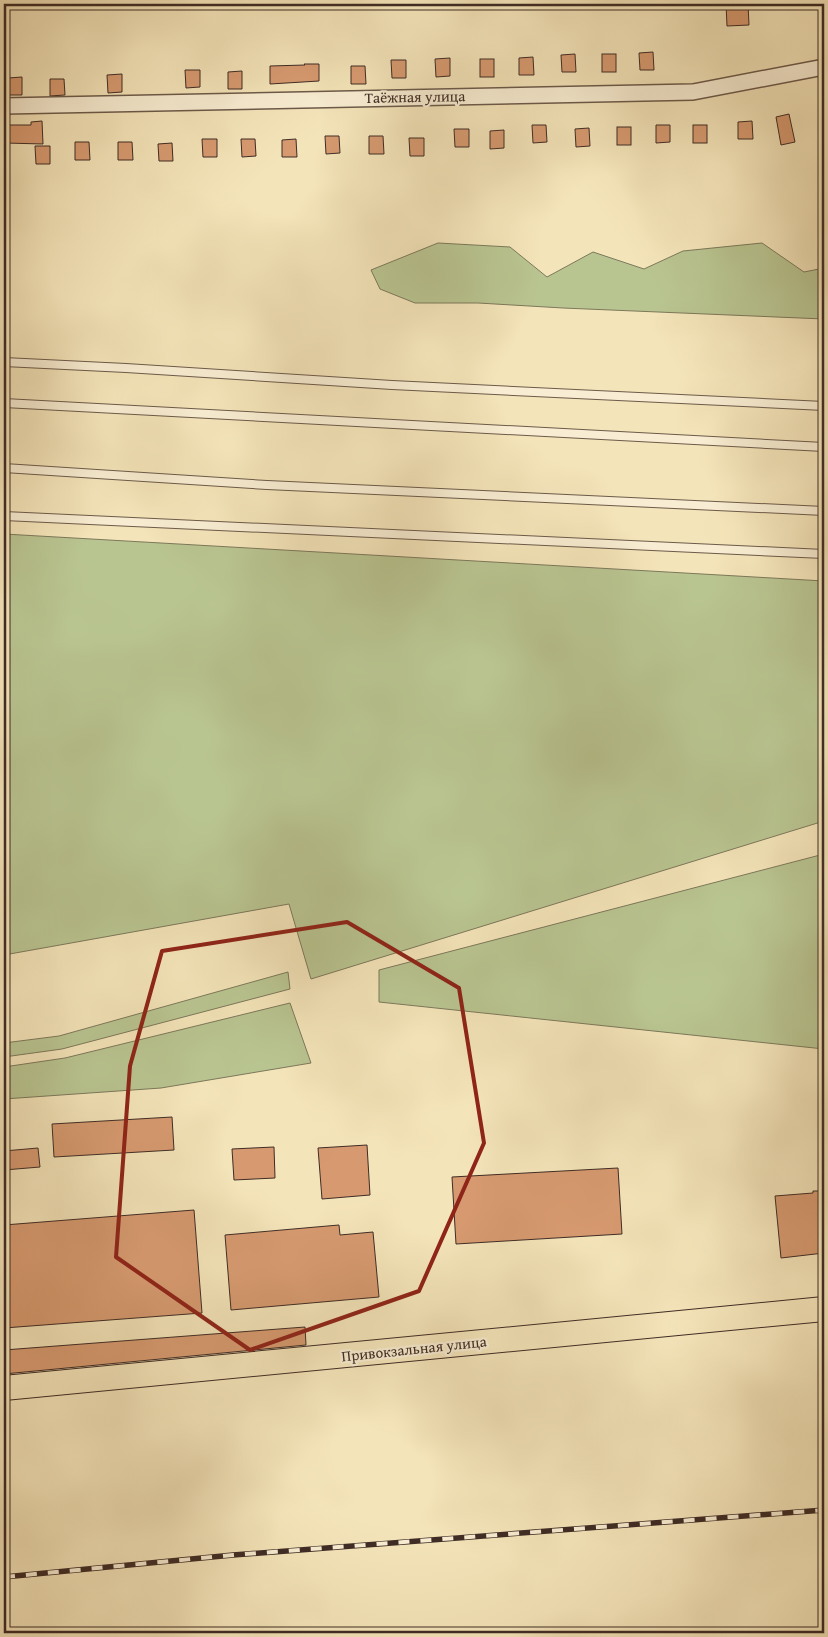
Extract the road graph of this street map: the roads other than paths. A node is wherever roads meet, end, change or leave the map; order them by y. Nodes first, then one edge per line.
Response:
1 (824, 67) edge
2 (4, 106) edge
3 (4, 362) edge
4 (4, 403) edge
5 (824, 406) edge
6 (824, 447) edge
7 (4, 468) edge
8 (824, 511) edge
9 (4, 516) edge
10 (824, 554) edge
11 (824, 1309) edge
12 (4, 1388) edge

1 - 2 street, Таёжная улица
3 - 5 lane
4 - 6 lane
7 - 8 lane
9 - 10 lane
11 - 12 main road, Привокзальная улица

